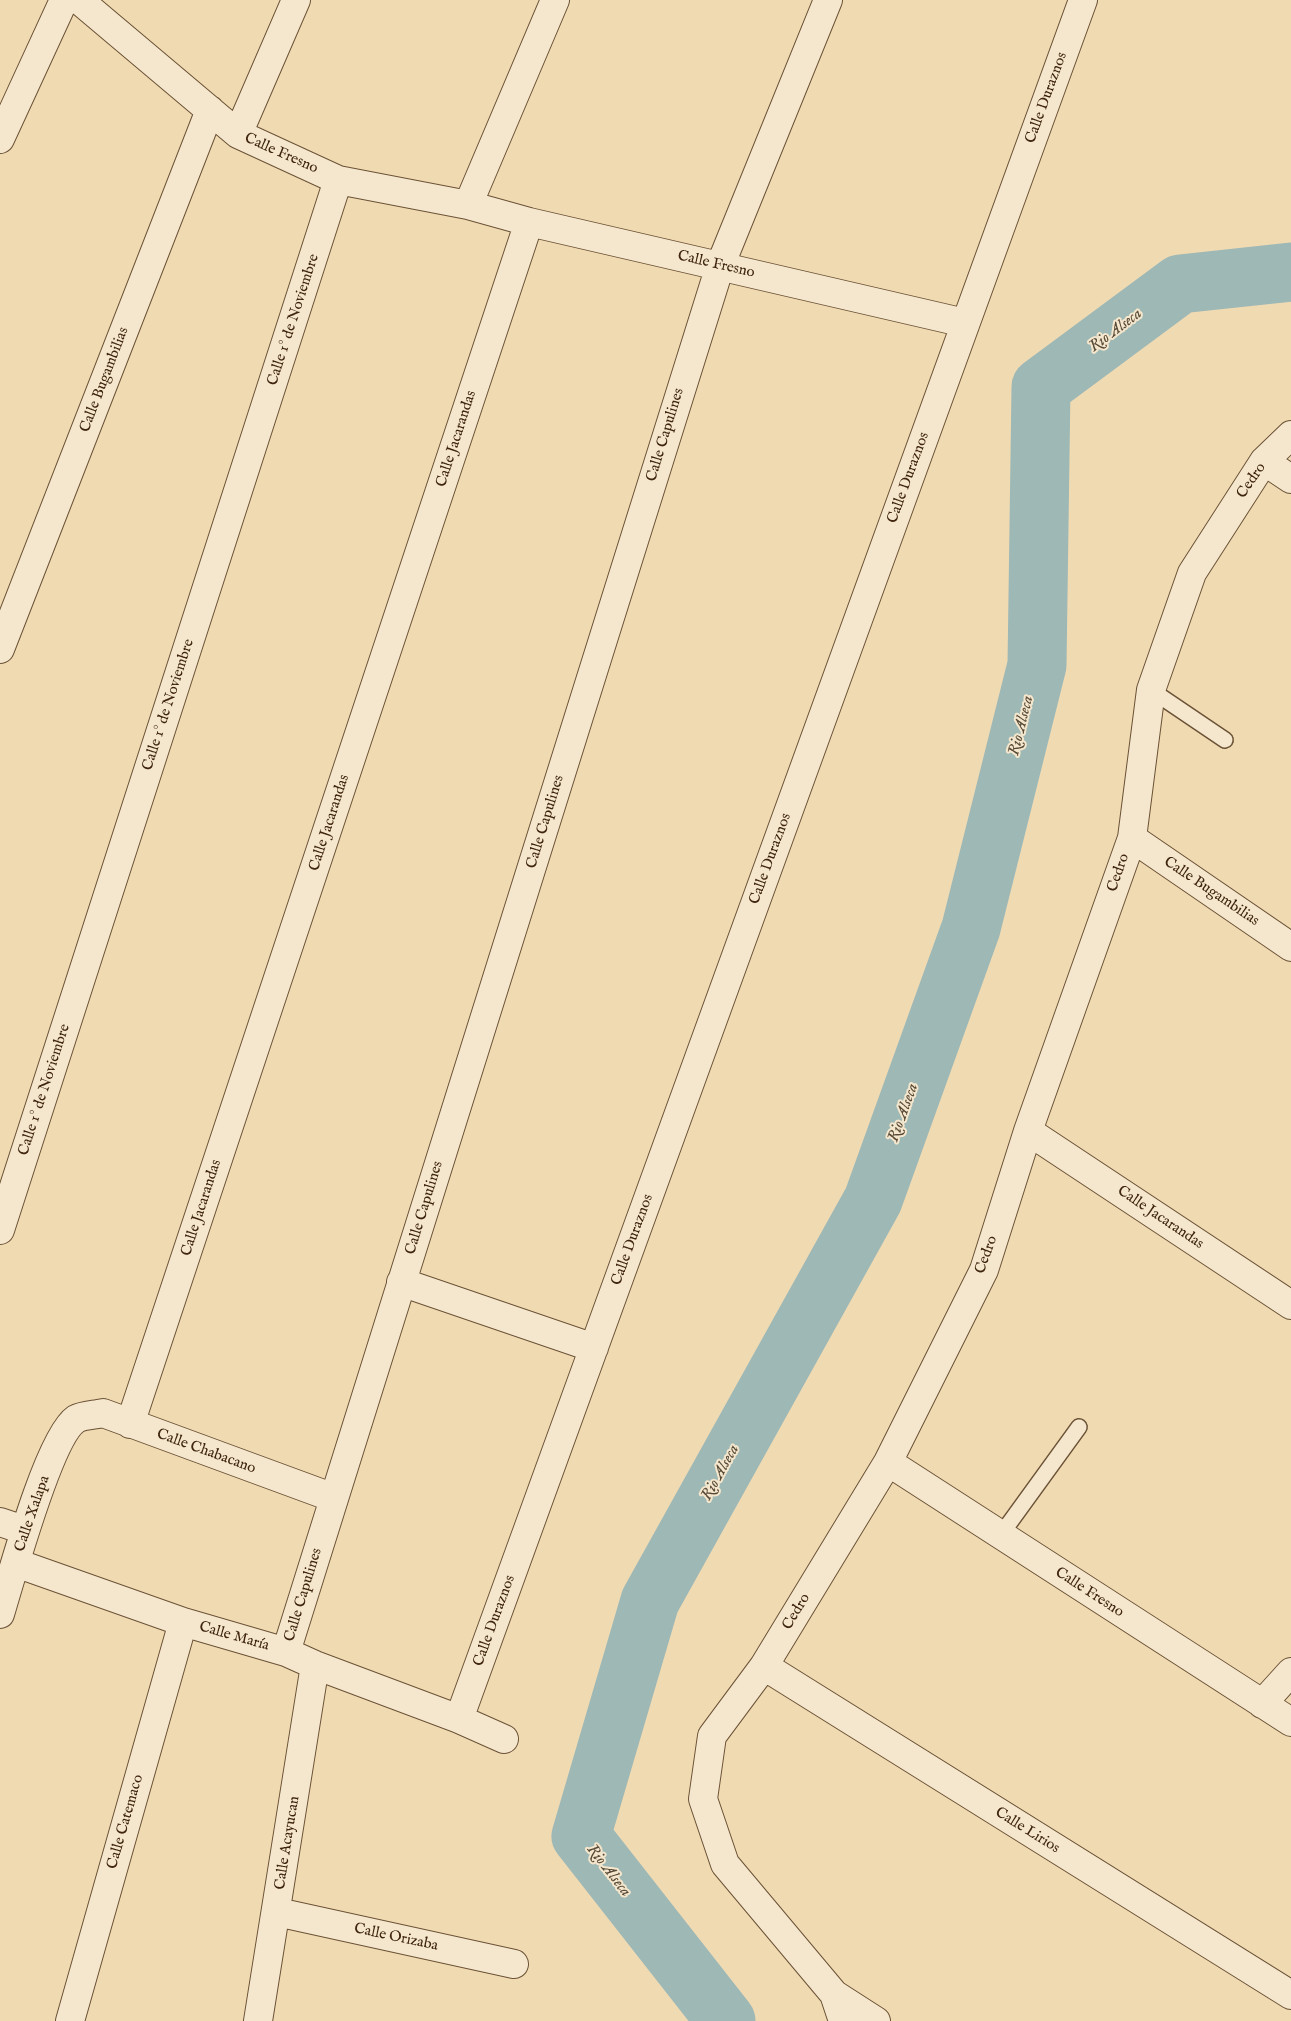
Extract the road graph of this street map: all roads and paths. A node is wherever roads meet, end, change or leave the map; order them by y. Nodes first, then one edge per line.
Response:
1 (64, 0) edge
2 (79, 0) edge
3 (296, 0) edge
4 (555, 0) edge
5 (828, 0) edge
6 (1083, 0) edge
7 (210, 110) junction
8 (238, 134) junction
9 (0, 139) edge
10 (338, 180) junction
11 (468, 205) junction
12 (529, 222) junction
13 (720, 266) junction
14 (965, 323) junction
15 (1291, 434) edge
16 (1264, 461) junction
17 (1291, 480) edge
18 (0, 649) edge
19 (1151, 690) junction
20 (1225, 740) dead end
21 (1132, 838) junction
22 (1291, 947) edge
23 (1028, 1131) junction
24 (0, 1230) edge
25 (402, 1282) junction
26 (1291, 1305) edge
27 (594, 1348) junction
28 (76, 1419) joint
29 (130, 1424) junction
30 (1079, 1427) dead end
31 (888, 1462) junction
32 (334, 1498) junction
33 (12, 1526) edge
34 (1000, 1536) junction
35 (16, 1563) junction
36 (0, 1614) edge
37 (183, 1622) junction
38 (286, 1652) junction
39 (315, 1666) junction
40 (764, 1666) junction
41 (1291, 1672) edge
42 (1262, 1704) junction
43 (459, 1719) junction
44 (1291, 1722) edge
45 (504, 1739) dead end
46 (277, 1912) junction
47 (514, 1964) dead end
48 (834, 1994) junction
49 (1291, 1995) edge
50 (70, 2021) edge
51 (258, 2021) edge
52 (843, 2021) edge
53 (876, 2021) edge

1 - 9 street
2 - 7 street, Calle Fresno
3 - 8 street
4 - 11 street
5 - 13 street, Calle Capulines
6 - 14 street, Calle Duraznos
7 - 8 street, Calle Fresno
7 - 18 street, Calle Bugambilias
8 - 10 street, Calle Fresno
10 - 11 street, Calle Fresno
10 - 24 street, Calle 1° de Noviembre
11 - 12 street, Calle Fresno
12 - 13 street, Calle Fresno
12 - 29 street, Calle Jacarandas
13 - 14 street, Calle Fresno
13 - 25 street, Calle Capulines
14 - 27 street, Calle Duraznos
15 - 16 street, Cedro
16 - 17 street
16 - 19 street, Cedro
19 - 20 lane
19 - 21 street, Cedro
21 - 22 street, Calle Bugambilias
21 - 23 street, Cedro
23 - 26 street, Calle Jacarandas
23 - 31 street, Cedro
25 - 27 street
25 - 32 street, Calle Capulines
27 - 43 street, Calle Duraznos
28 - 29 street, Calle Chabacano
28 - 33 street, Calle Xalapa
29 - 32 street, Calle Chabacano
30 - 34 lane
31 - 34 street, Calle Fresno
31 - 40 street, Cedro
32 - 38 street, Calle Capulines
33 - 35 street, Calle Xalapa
34 - 42 street, Calle Fresno
35 - 36 street, Calle Xalapa
35 - 37 street, Calle María
37 - 38 street, Calle María
37 - 50 street, Calle Catemaco
38 - 39 street, Calle María
39 - 43 street, Calle María
39 - 46 street, Calle Acayucan
40 - 48 street, Cedro
40 - 49 street, Calle Lirios
41 - 42 street
42 - 44 street, Calle Fresno
43 - 45 street, Calle María
46 - 47 street, Calle Orizaba
46 - 51 street, Calle Acayucan
48 - 52 street, Cedro
48 - 53 street

